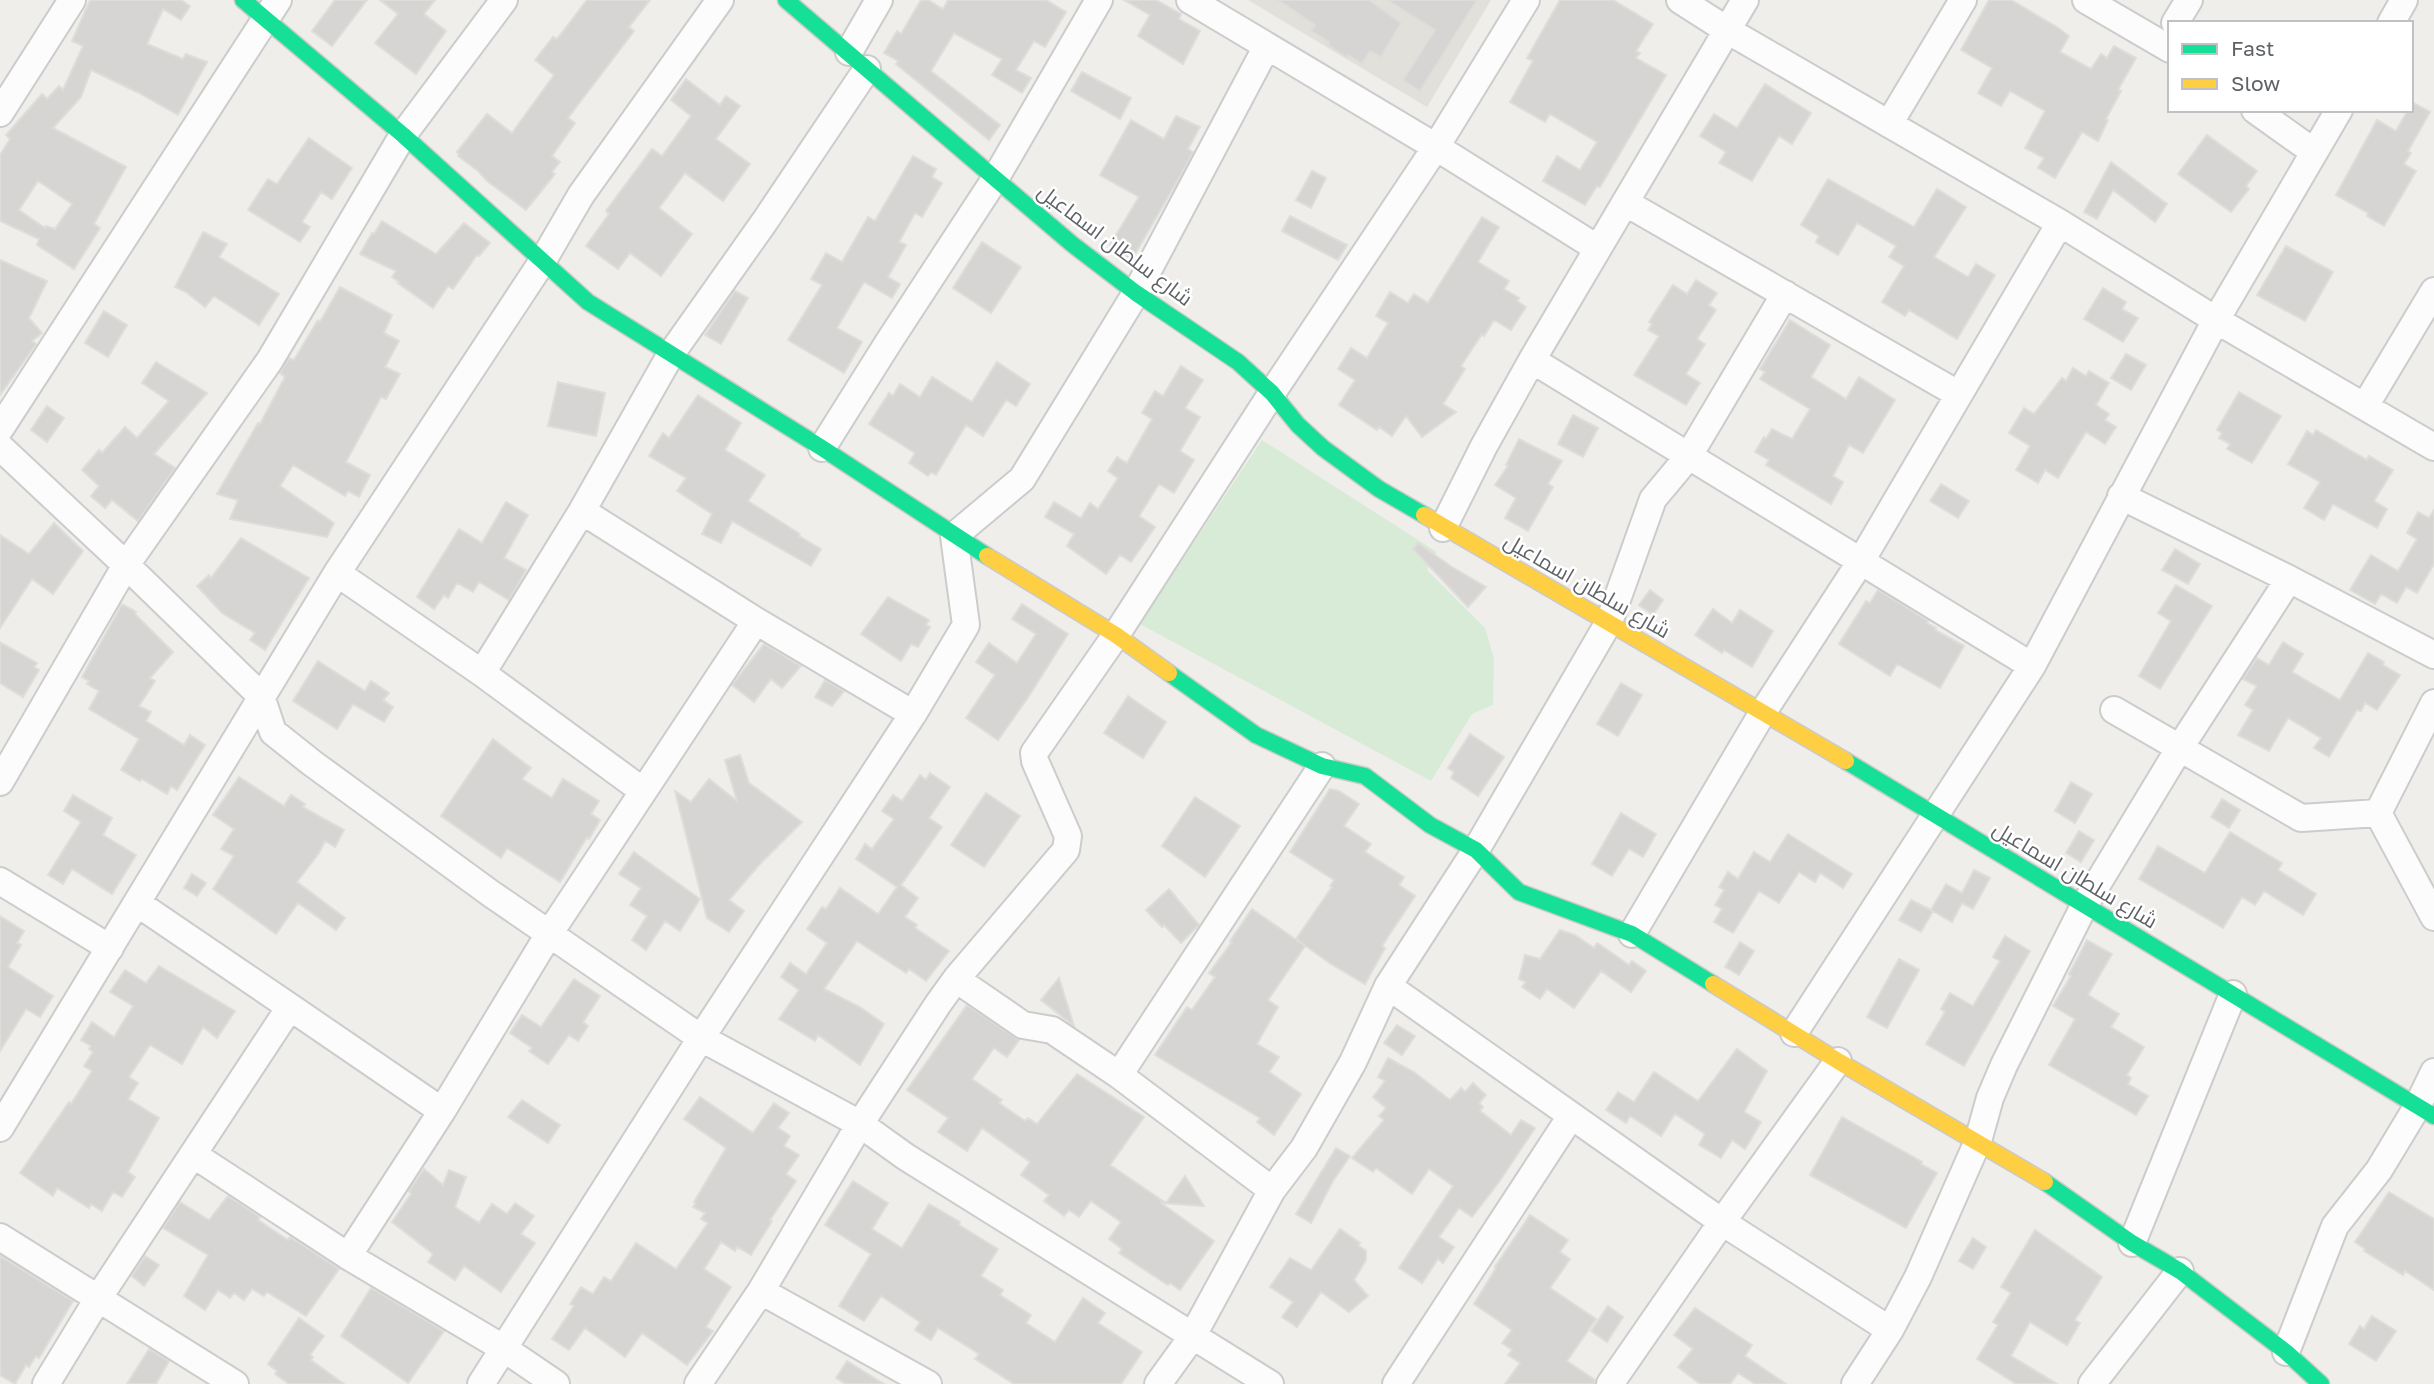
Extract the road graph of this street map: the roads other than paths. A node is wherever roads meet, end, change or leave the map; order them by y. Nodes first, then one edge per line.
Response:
1 (72, 0) edge
2 (243, 0) edge
3 (504, 0) edge
4 (720, 0) edge
5 (786, 0) edge
6 (879, 0) edge
7 (1099, 0) edge
8 (1189, 0) edge
9 (1526, 0) edge
10 (1680, 0) edge
11 (1745, 0) edge
12 (1963, 0) edge
13 (2087, 0) edge
14 (2189, 0) edge
15 (2404, 0) edge
16 (272, 10) edge
17 (2178, 21) edge
18 (2392, 21) edge
19 (1727, 30) junction
20 (2168, 37) edge
21 (1267, 46) junction
22 (858, 61) junction
23 (2258, 112) edge
24 (2338, 112) edge
25 (0, 113) edge
26 (1889, 124) junction
27 (403, 135) junction
28 (1436, 147) junction
29 (2314, 152) junction
30 (995, 179) junction
31 (1626, 203) junction
32 (2060, 223) junction
33 (1597, 248) junction
34 (541, 262) junction
35 (2434, 291) edge
36 (1136, 293) junction
37 (1785, 294) junction
38 (2216, 320) junction
39 (671, 354) junction
40 (1532, 360) junction
41 (1272, 393) junction
42 (1958, 394) junction
43 (2365, 406) junction
44 (0, 429) edge
45 (0, 447) edge
46 (2434, 447) edge
47 (822, 449) junction
48 (1688, 457) junction
49 (2121, 496) junction
50 (582, 511) junction
51 (1443, 528) junction
52 (954, 536) junction
53 (1861, 561) junction
54 (126, 565) junction
55 (337, 573) junction
56 (2289, 579) junction
57 (756, 621) junction
58 (1609, 622) junction
59 (1116, 635) junction
60 (2434, 655) edge
61 (2032, 666) junction
62 (482, 673) junction
63 (261, 696) junction
64 (2434, 703) edge
65 (2114, 710) dead end
66 (1763, 712) junction
67 (913, 714) junction
68 (2179, 749) junction
69 (1322, 766) junction
70 (0, 782) edge
71 (643, 791) junction
72 (2378, 813) junction
73 (1936, 814) junction
74 (1476, 850) junction
75 (0, 881) edge
76 (137, 903) junction
77 (2084, 906) junction
78 (2434, 917) edge
79 (549, 934) junction
80 (1632, 934) junction
81 (110, 948) junction
82 (956, 979) junction
83 (1388, 986) junction
84 (2233, 994) junction
85 (290, 1007) junction
86 (1794, 1033) junction
87 (701, 1038) junction
88 (1838, 1061) junction
89 (2434, 1072) edge
90 (1119, 1075) junction
91 (442, 1111) junction
92 (2426, 1112) edge
93 (1571, 1116) junction
94 (860, 1124) junction
95 (0, 1128) edge
96 (1978, 1141) junction
97 (194, 1155) junction
98 (1272, 1190) junction
99 (1721, 1222) junction
100 (0, 1237) edge
101 (2132, 1243) junction
102 (348, 1256) junction
103 (2180, 1271) junction
104 (761, 1291) junction
105 (99, 1297) junction
106 (1889, 1330) junction
107 (1192, 1337) junction
108 (503, 1348) junction
109 (2292, 1368) edge
110 (920, 1382) edge
111 (46, 1384) edge
112 (235, 1384) edge
113 (481, 1384) edge
114 (556, 1384) edge
115 (698, 1384) edge
116 (1158, 1384) edge
117 (1270, 1384) edge
118 (1396, 1384) edge
119 (1610, 1384) edge
120 (1855, 1384) edge
121 (2092, 1384) edge
122 (2321, 1384) edge

1 - 25 street
2 - 16 street
3 - 27 street
4 - 34 street
5 - 22 street, شارع سلطان اسماعيل
6 - 22 street
7 - 30 street
8 - 21 street
9 - 28 street
10 - 19 street
11 - 19 street
12 - 26 street
13 - 20 street
14 - 17 street
15 - 18 street
16 - 27 street
16 - 44 street
19 - 26 street
19 - 31 street
21 - 28 street
21 - 36 street
22 - 30 street, شارع سلطان اسماعيل
22 - 39 street
23 - 29 street
24 - 29 street
26 - 32 street
27 - 34 street
27 - 54 street
28 - 33 street
28 - 41 street
29 - 38 street
30 - 36 street, شارع سلطان اسماعيل
30 - 47 street
31 - 33 street
31 - 37 street
32 - 38 street
32 - 42 street
33 - 40 street
34 - 39 street
34 - 55 street
35 - 43 street
36 - 41 street, شارع سلطان اسماعيل
36 - 52 street
37 - 42 street
37 - 48 street
38 - 43 street
38 - 49 street
39 - 47 street
39 - 50 street
40 - 48 street
40 - 51 street
41 - 51 street, شارع سلطان اسماعيل
41 - 59 street
42 - 53 street
43 - 46 street
45 - 54 street
47 - 52 street
48 - 53 street
48 - 58 street
49 - 56 street
49 - 61 street
50 - 57 street
50 - 62 street
51 - 58 street, شارع سلطان اسماعيل
52 - 59 street
52 - 67 street
53 - 61 street
53 - 66 street
54 - 63 street
54 - 70 street
55 - 62 street
55 - 63 street
56 - 60 street
56 - 68 street
57 - 67 street
57 - 71 street
58 - 66 street, شارع سلطان اسماعيل
58 - 74 street
59 - 69 street
59 - 82 street
61 - 73 street
62 - 71 street
63 - 76 street
63 - 79 street
64 - 72 street
65 - 68 street
66 - 73 street, شارع سلطان اسماعيل
66 - 80 street
67 - 87 street
68 - 72 street
68 - 77 street
69 - 74 street
69 - 90 street
71 - 79 street
72 - 78 street
73 - 77 street, شارع سلطان اسماعيل
73 - 86 street
74 - 80 street
74 - 83 street
75 - 81 street
76 - 81 street
76 - 85 street
77 - 84 street, شارع سلطان اسماعيل
77 - 96 street
79 - 87 street
79 - 91 street
80 - 86 street
81 - 95 street
82 - 90 street
82 - 94 street
83 - 93 street
83 - 98 street
84 - 92 street, شارع سلطان اسماعيل
84 - 101 street
85 - 91 street
85 - 97 street
86 - 88 street
87 - 94 street
87 - 108 street
88 - 96 street
88 - 99 street
89 - 92 street
90 - 98 street
91 - 102 street
92 - 109 street
93 - 99 street
93 - 118 street
94 - 104 street
94 - 107 street
96 - 101 street
96 - 106 street
97 - 102 street
97 - 105 street
98 - 107 street
99 - 106 street
99 - 119 street
100 - 105 street
101 - 103 street
102 - 108 street
103 - 109 street
103 - 121 street
104 - 110 street
104 - 115 street
105 - 111 street
105 - 112 street
106 - 120 street
107 - 116 street
107 - 117 street
108 - 113 street
108 - 114 street
109 - 122 street

